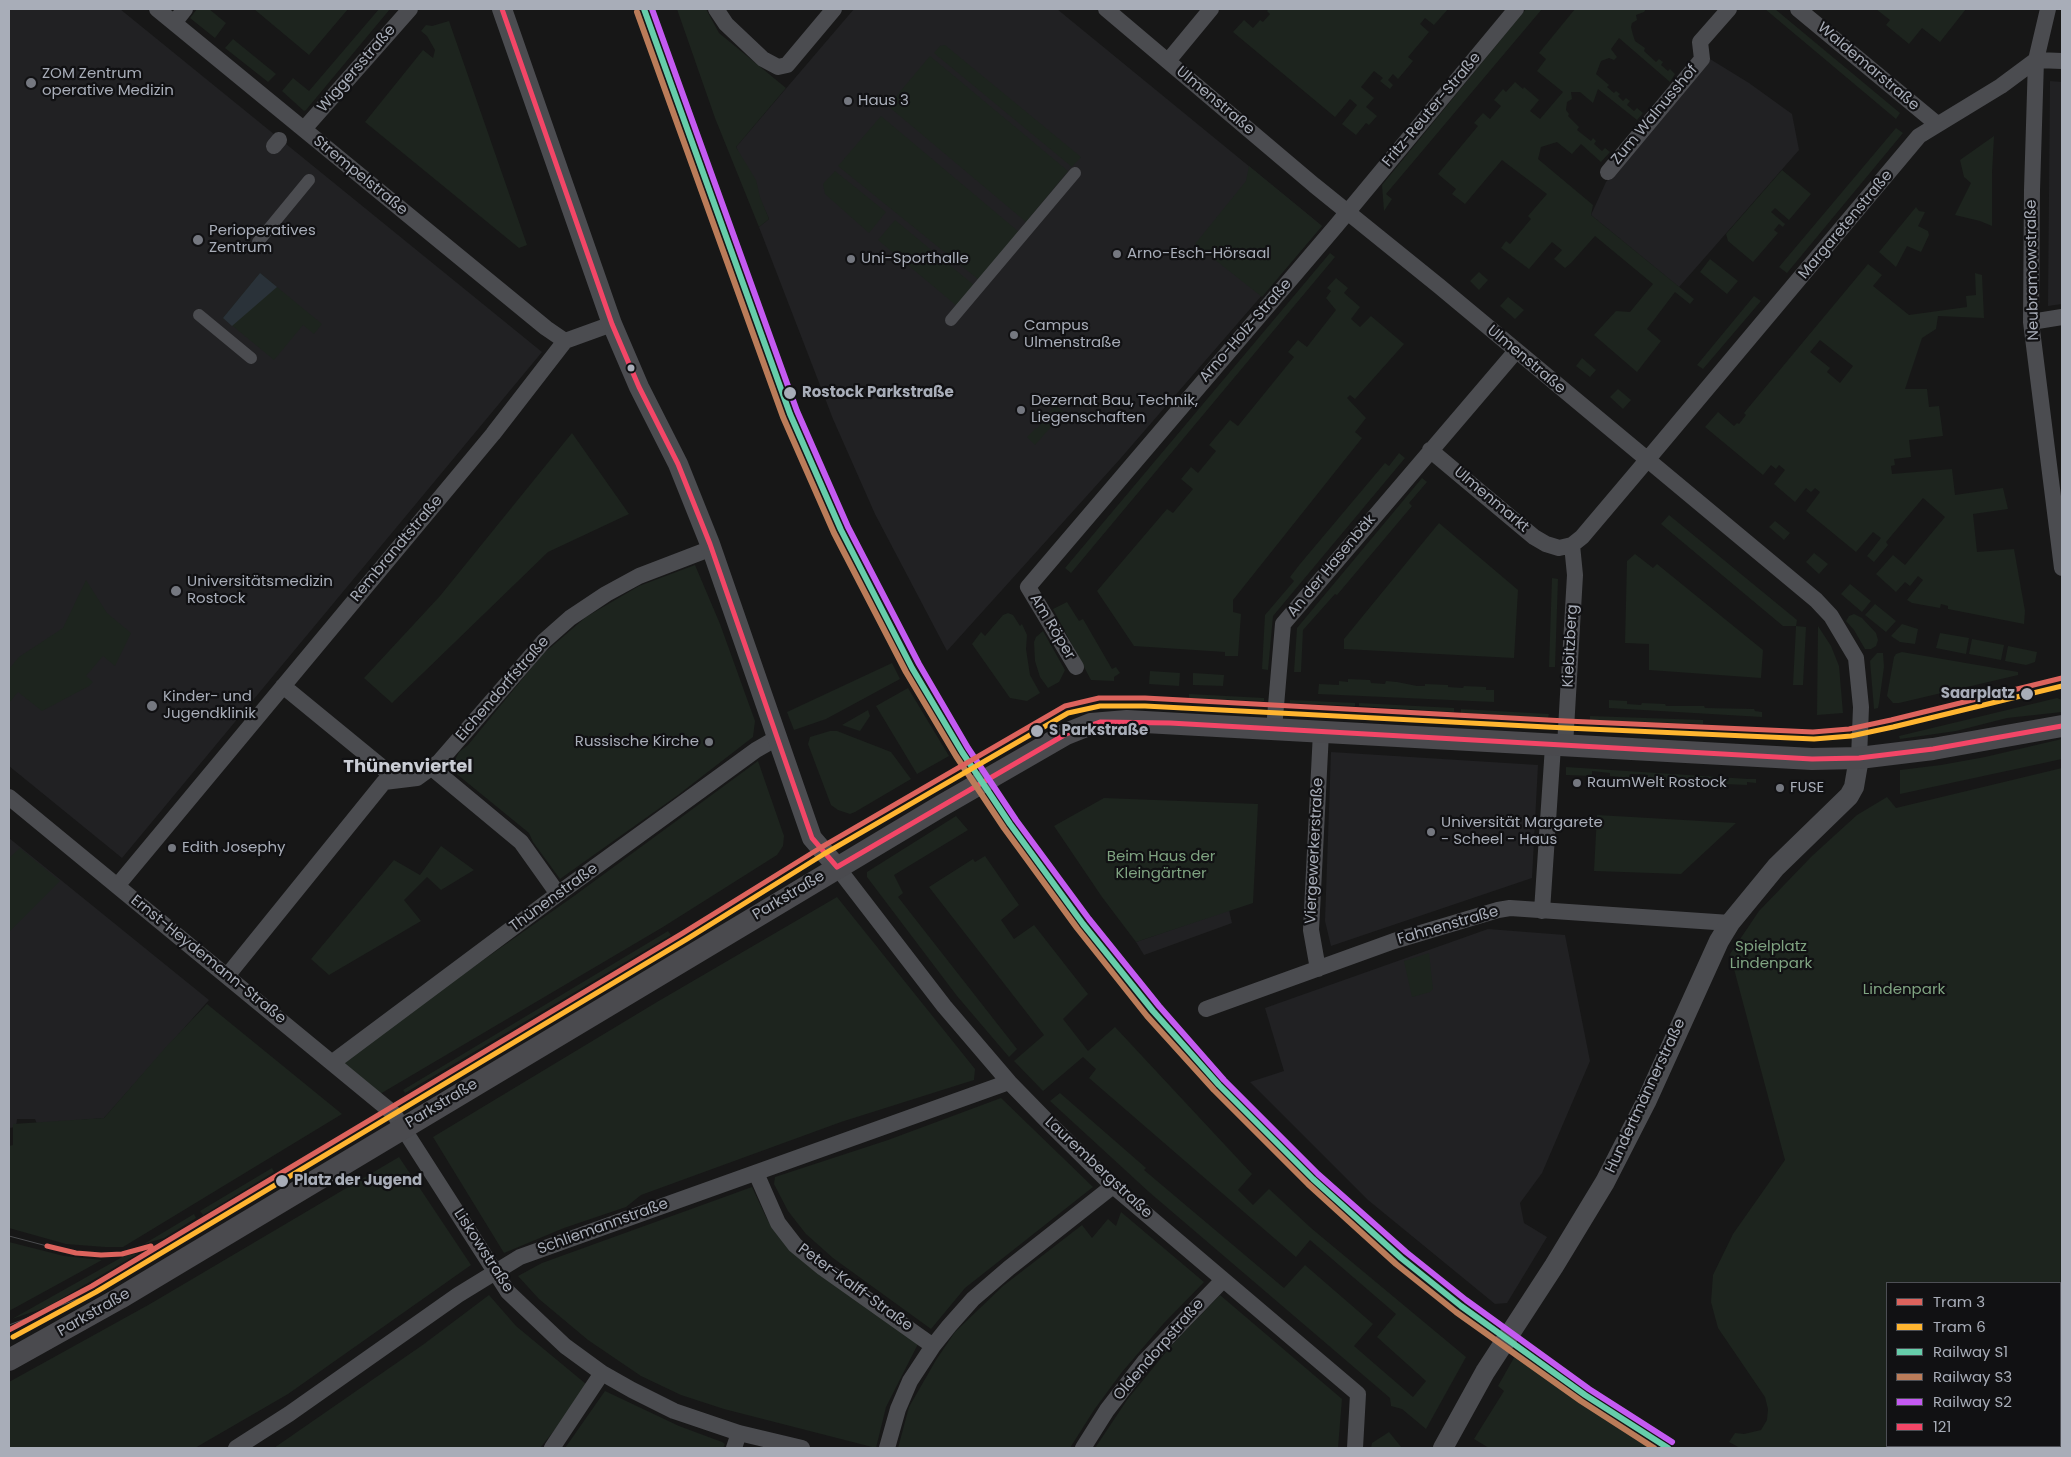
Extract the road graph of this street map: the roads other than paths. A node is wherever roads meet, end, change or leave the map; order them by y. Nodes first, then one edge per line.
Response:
1 (157, 9) edge
2 (185, 9) edge
3 (410, 9) edge
4 (502, 9) edge
5 (716, 9) edge
6 (834, 9) edge
7 (1106, 9) edge
8 (1211, 9) edge
9 (1516, 9) edge
10 (1729, 9) edge
11 (1798, 9) edge
12 (2048, 9) edge
13 (174, 23) junction
14 (2036, 60) junction
15 (1168, 61) junction
16 (2062, 61) edge
17 (1937, 124) junction
18 (304, 129) junction
19 (1075, 172) dead end
20 (1608, 172) dead end
21 (309, 180) dead end
22 (1348, 212) junction
23 (258, 242) dead end
24 (199, 315) dead end
25 (2062, 317) edge
26 (951, 320) dead end
27 (2031, 322) junction
28 (612, 324) junction
29 (565, 341) junction
30 (1516, 351) junction
31 (251, 358) dead end
32 (1430, 450) junction
33 (1647, 461) junction
34 (1572, 546) junction
35 (712, 548) junction
36 (2062, 568) edge
37 (1028, 587) joint
38 (1076, 667) dead end
39 (283, 686) junction
40 (2062, 726) edge
41 (1274, 729) junction
42 (1321, 732) junction
43 (777, 738) junction
44 (1559, 746) junction
45 (1859, 758) junction
46 (432, 768) junction
47 (393, 780) junction
48 (9, 798) edge
49 (837, 867) junction
50 (117, 886) junction
51 (558, 894) junction
52 (1542, 911) junction
53 (1730, 923) junction
54 (1318, 969) junction
55 (232, 970) junction
56 (1206, 1010) dead end
57 (333, 1062) junction
58 (1009, 1082) junction
59 (403, 1128) junction
60 (756, 1173) junction
61 (1113, 1186) junction
62 (495, 1271) junction
63 (1223, 1280) junction
64 (933, 1346) junction
65 (9, 1360) edge
66 (602, 1373) junction
67 (739, 1432) junction
68 (245, 1446) edge
69 (552, 1448) edge
70 (734, 1448) edge
71 (802, 1448) edge
72 (887, 1448) edge
73 (1083, 1448) edge
74 (1355, 1448) edge
75 (1443, 1448) edge

1 - 13 street, Strempelstraße
2 - 13 street
3 - 18 street, Wiggersstraße
4 - 28 street
5 - 6 street
7 - 15 street, Ulmenstraße
8 - 15 street
9 - 22 street, Fritz-Reuter-Straße
10 - 20 street, Zum Walnusshof
11 - 17 street, Waldemarstraße
12 - 14 street
13 - 18 street, Strempelstraße
14 - 16 street
14 - 17 street, Margaretenstraße
14 - 27 street, Neubramowstraße
15 - 22 street, Ulmenstraße
17 - 33 street, Margaretenstraße
18 - 29 street, Strempelstraße
19 - 26 street
21 - 23 street
22 - 30 street, Ulmenstraße
22 - 37 street, Arno-Holz-Straße
24 - 31 street
25 - 27 street
27 - 36 street, Neubramowstraße
28 - 29 street
28 - 35 street
29 - 39 street, Rembrandtstraße
30 - 32 street
30 - 33 street, Ulmenstraße
32 - 34 street, Ulmenmarkt
32 - 41 street, An der Hasenbäk
33 - 34 street
33 - 45 street, Ulmenstraße
34 - 44 street, Kiebitzberg
35 - 43 street
35 - 46 street, Eichendorffstraße
37 - 38 street, Am Röper
39 - 47 street
39 - 50 street, Rembrandtstraße
40 - 45 main road
41 - 42 main road, Parkstraße
41 - 49 main road, Parkstraße
42 - 44 main road, Parkstraße
42 - 54 street, Viergewerkerstraße
43 - 49 street
43 - 51 street, Thünenstraße
44 - 45 main road, Parkstraße
44 - 52 street, Kiebitzberg
45 - 53 street, Hundertmännerstraße
46 - 47 street, Eichendorffstraße
46 - 51 street
47 - 55 street
48 - 50 street, Ernst-Heydemann-Straße
49 - 58 street, Laurembergstraße
49 - 59 main road, Parkstraße
50 - 55 street, Ernst-Heydemann-Straße
51 - 57 street, Thünenstraße
52 - 53 street, Fahnenstraße
52 - 54 street, Fahnenstraße
53 - 75 street, Hundertmännerstraße
54 - 56 street, Fahnenstraße
55 - 57 street, Ernst-Heydemann-Straße
57 - 59 street, Ernst-Heydemann-Straße
58 - 60 street, Schliemannstraße
58 - 61 street, Laurembergstraße
59 - 62 street, Liskowstraße
59 - 65 main road, Parkstraße
60 - 62 street, Schliemannstraße
60 - 64 street, Peter-Kalff-Straße
61 - 63 street, Laurembergstraße
61 - 64 street
62 - 66 street, Liskowstraße
62 - 68 street, Schliemannstraße
63 - 73 street, Oldendorpstraße
63 - 74 street, Laurembergstraße
64 - 72 street
66 - 67 street, Liskowstraße
66 - 69 street
67 - 70 street
67 - 71 street, Liskowstraße

